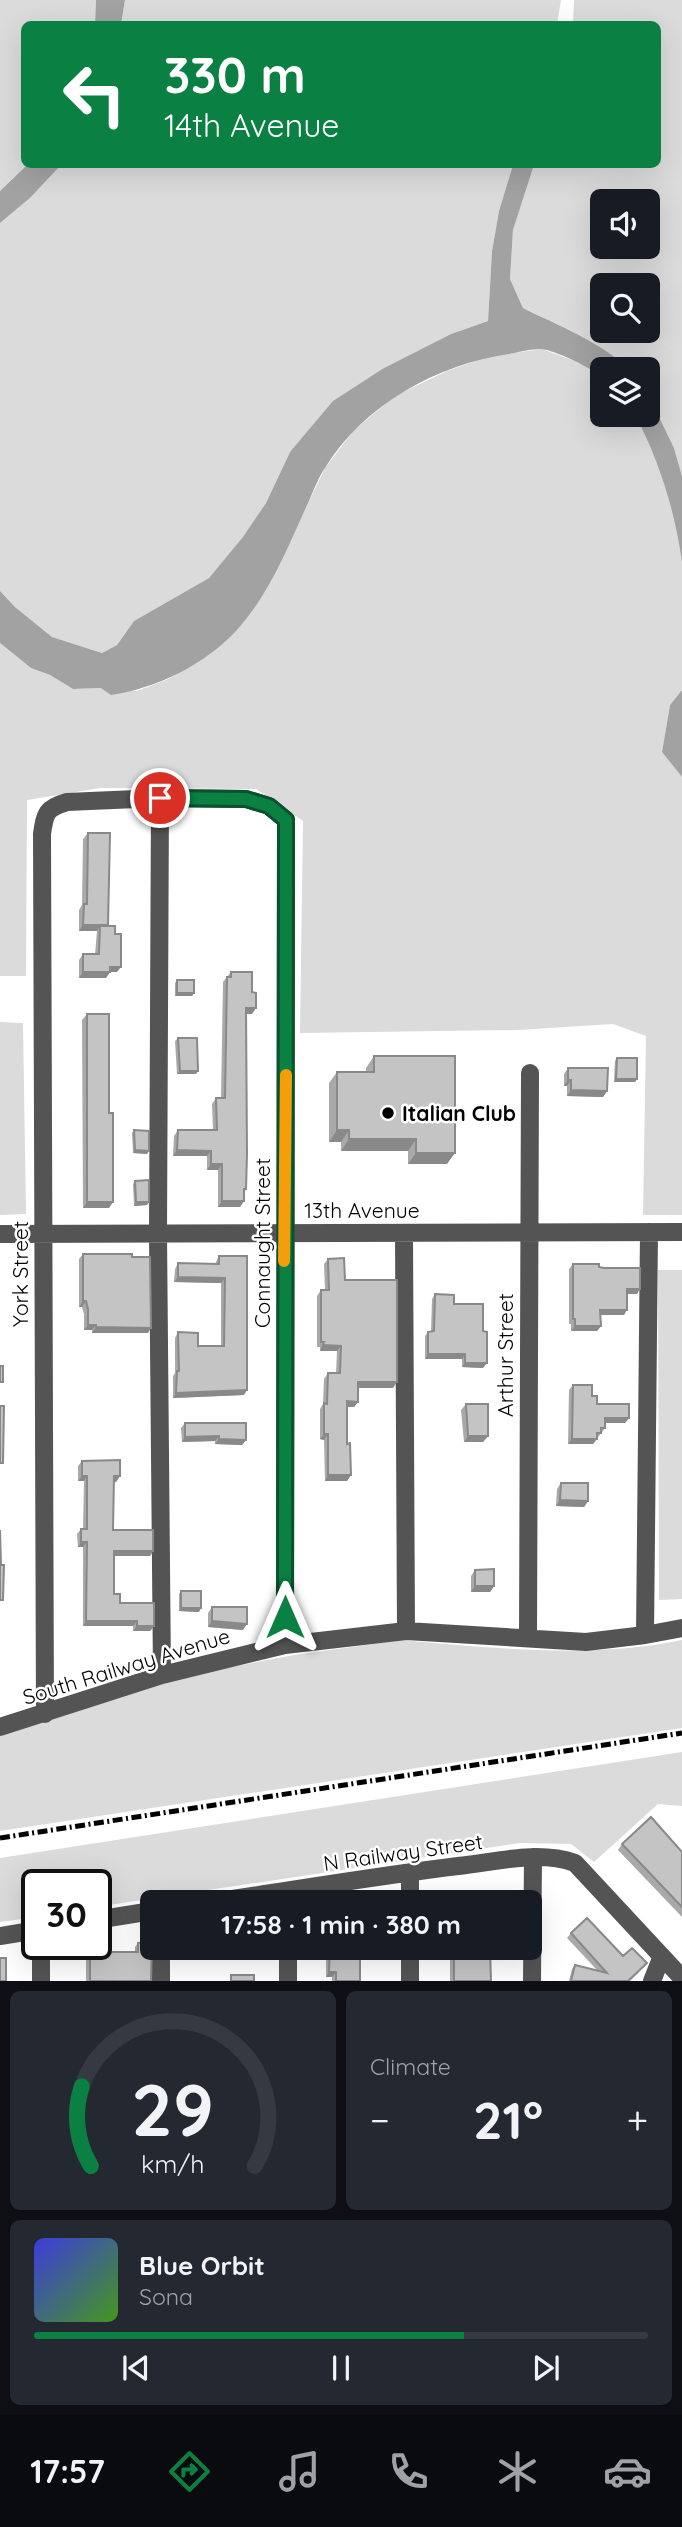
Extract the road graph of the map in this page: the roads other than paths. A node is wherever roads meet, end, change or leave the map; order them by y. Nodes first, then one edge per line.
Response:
1 (160, 798) junction
2 (530, 1073) dead end
3 (682, 1231) edge
4 (528, 1232) junction
5 (649, 1232) junction
6 (284, 1233) junction
7 (404, 1233) junction
8 (0, 1234) edge
9 (42, 1234) junction
10 (158, 1234) junction
11 (682, 1628) edge
12 (406, 1631) junction
13 (645, 1635) junction
14 (528, 1638) junction
15 (285, 1645) junction
16 (162, 1675) junction
17 (45, 1714) junction
18 (0, 1727) edge
19 (533, 1857) junction
20 (410, 1872) junction
21 (322, 1890) edge
22 (410, 1890) edge
23 (140, 1913) edge
24 (112, 1917) edge
25 (21, 1933) edge
26 (0, 1936) edge
27 (662, 1956) junction
28 (41, 1960) edge
29 (161, 1960) edge
30 (288, 1960) edge
31 (410, 1960) edge
32 (682, 1978) edge
33 (41, 1981) edge
34 (161, 1981) edge
35 (288, 1981) edge
36 (410, 1981) edge
37 (532, 1981) edge
38 (652, 1981) edge

1 - 6 street, Connaught Street
1 - 9 street, York Street
1 - 10 street
2 - 4 street, Arthur Street
3 - 5 street, 13th Avenue
4 - 5 street, 13th Avenue
4 - 7 street, 13th Avenue
4 - 14 street, Arthur Street
5 - 13 street
6 - 7 street, 13th Avenue
6 - 10 street, 13th Avenue
6 - 15 street, Connaught Street
7 - 12 street
8 - 9 street, 13th Avenue
9 - 10 street, 13th Avenue
9 - 17 street, York Street
10 - 16 street
11 - 13 street, South Railway Avenue
12 - 14 street, South Railway Avenue
12 - 15 street, South Railway Avenue
13 - 14 street, South Railway Avenue
15 - 16 street, South Railway Avenue
16 - 17 street, South Railway Avenue
17 - 18 street, South Railway Avenue
19 - 20 street, N Railway Street
19 - 27 street, N Railway Street
19 - 37 street
20 - 21 street, N Railway Street
20 - 22 street
23 - 24 street
25 - 26 street
27 - 32 street, N Railway Street
27 - 38 street
28 - 33 street
29 - 34 street
30 - 35 street
31 - 36 street

